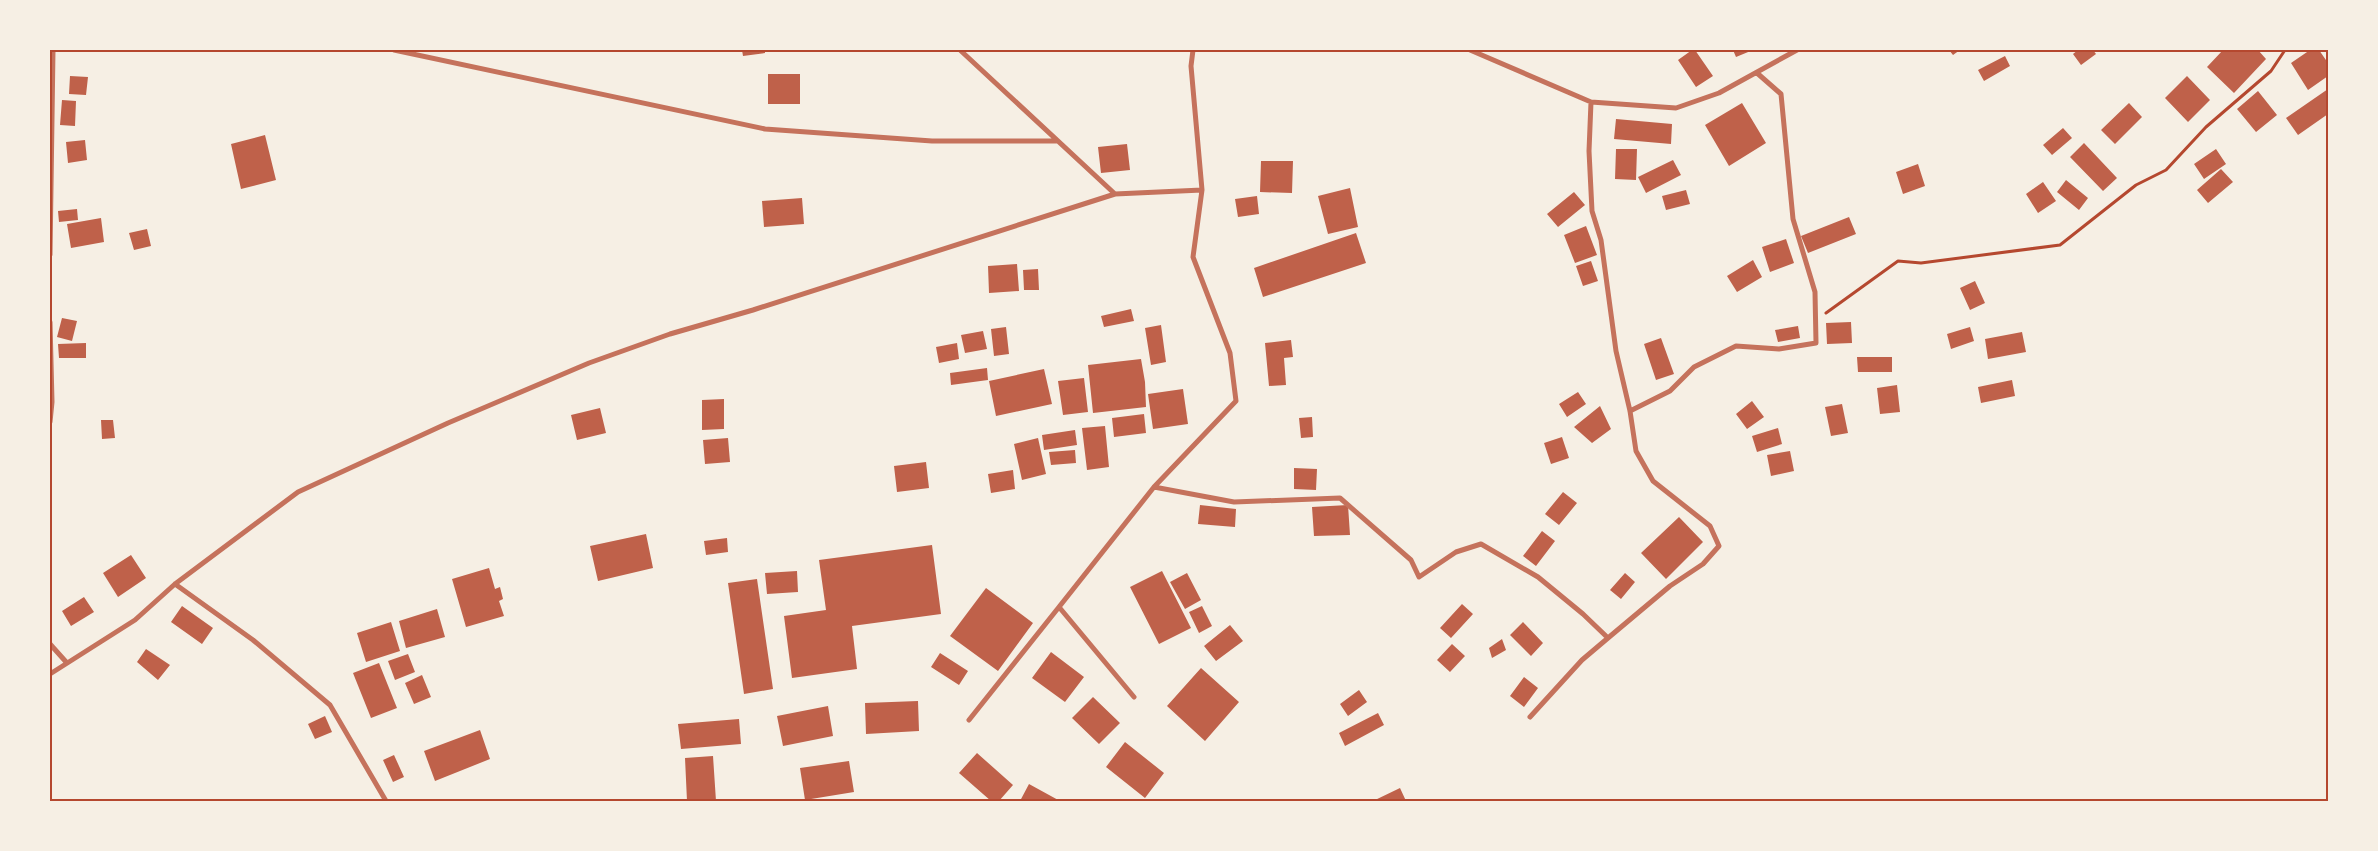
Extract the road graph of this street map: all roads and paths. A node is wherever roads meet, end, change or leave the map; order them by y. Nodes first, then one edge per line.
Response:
1 (53, 50) edge
2 (394, 50) edge
3 (960, 50) edge
4 (1193, 50) edge
5 (1470, 50) edge
6 (1797, 50) edge
7 (2285, 50) edge
8 (1756, 73) junction
9 (1591, 102) junction
10 (1058, 141) junction
11 (51, 174) edge
12 (1202, 190) junction
13 (1114, 194) junction
14 (50, 255) edge
15 (1816, 320) junction
16 (50, 322) edge
17 (1630, 411) junction
18 (50, 422) edge
19 (1154, 487) junction
20 (175, 584) junction
21 (1059, 607) junction
22 (1608, 638) junction
23 (50, 644) edge
24 (67, 663) junction
25 (50, 674) edge
26 (1134, 697) dead end
27 (1530, 717) dead end
28 (970, 720) dead end
29 (386, 801) edge

1 - 11 street
2 - 10 street
3 - 10 street
4 - 12 street
5 - 9 street
6 - 8 street
7 - 15 path
8 - 9 street
8 - 15 street
9 - 17 street
10 - 13 street
11 - 14 street
12 - 13 street
12 - 19 street
13 - 20 street
15 - 17 street
16 - 18 street
17 - 22 street
19 - 21 street
19 - 22 street
20 - 24 street
20 - 29 street
21 - 26 street
21 - 28 street
22 - 27 street
23 - 24 street
24 - 25 street

